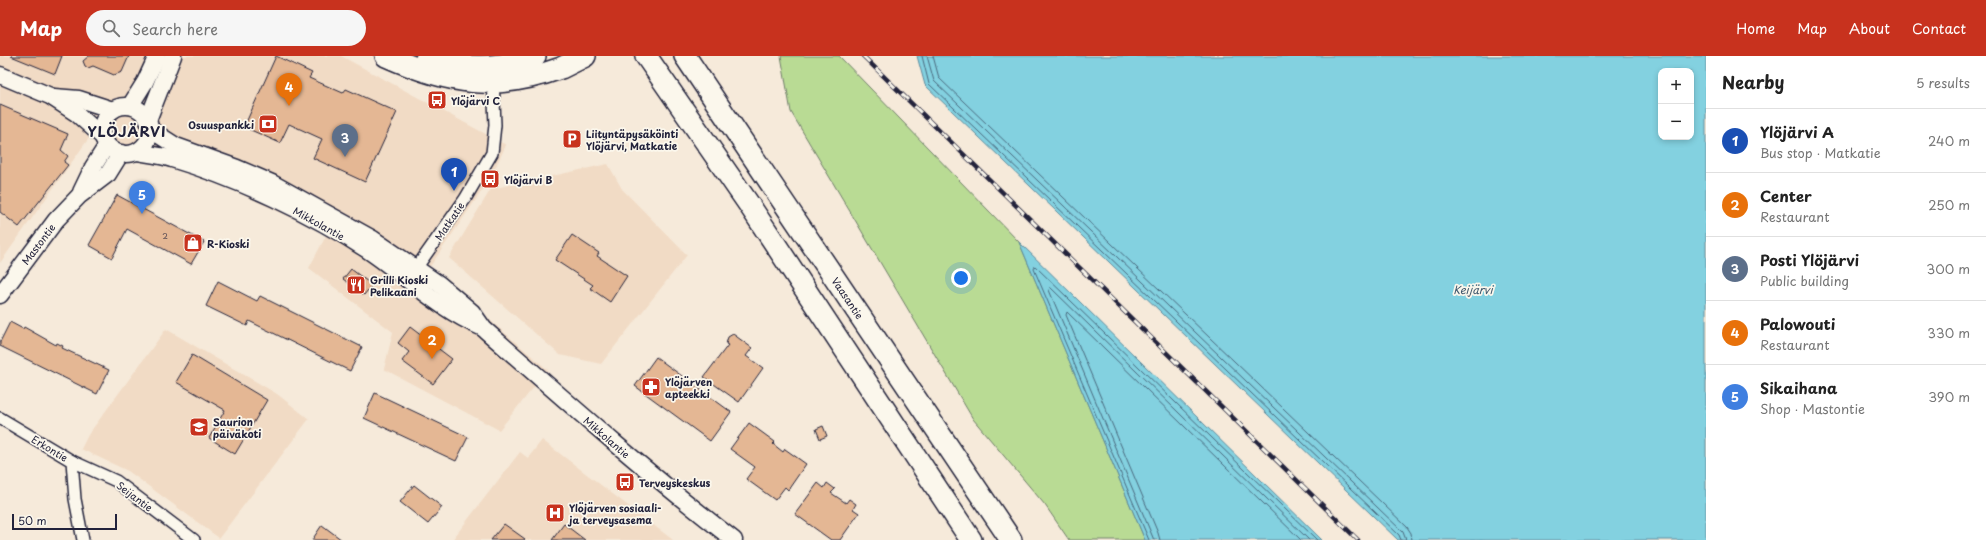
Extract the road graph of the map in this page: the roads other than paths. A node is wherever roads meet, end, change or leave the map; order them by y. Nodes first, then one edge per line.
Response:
1 (157, 56) edge
2 (173, 56) edge
3 (386, 56) edge
4 (418, 56) edge
5 (535, 56) edge
6 (586, 56) edge
7 (646, 56) edge
8 (685, 56) edge
9 (0, 75) edge
10 (493, 75) junction
11 (50, 96) junction
12 (130, 106) junction
13 (113, 110) junction
14 (149, 125) junction
15 (105, 141) junction
16 (136, 152) junction
17 (120, 154) junction
18 (79, 196) junction
19 (412, 274) junction
20 (0, 295) edge
21 (0, 418) edge
22 (72, 461) junction
23 (83, 540) edge
24 (194, 540) edge
25 (734, 540) edge
26 (971, 540) edge
27 (1011, 540) edge

1 - 12 main road
2 - 14 main road
3 - 10 highway
4 - 10 highway
5 - 10 highway
6 - 10 highway
7 - 26 highway
8 - 27 highway, Vaasantie
9 - 11 main road
10 - 19 street, Matkatie
11 - 13 main road
11 - 15 main road
12 - 13 main road
12 - 14 main road
13 - 15 main road
14 - 16 main road
14 - 19 main road, Mikkolantie
15 - 17 main road
15 - 18 main road, Mastontie
16 - 17 main road
16 - 19 main road, Mikkolantie
17 - 18 main road, Mastontie
18 - 20 main road, Mastontie
19 - 25 main road, Mikkolantie
21 - 22 street, Erkontie
22 - 23 street, Erkontie
22 - 24 street, Seijantie

